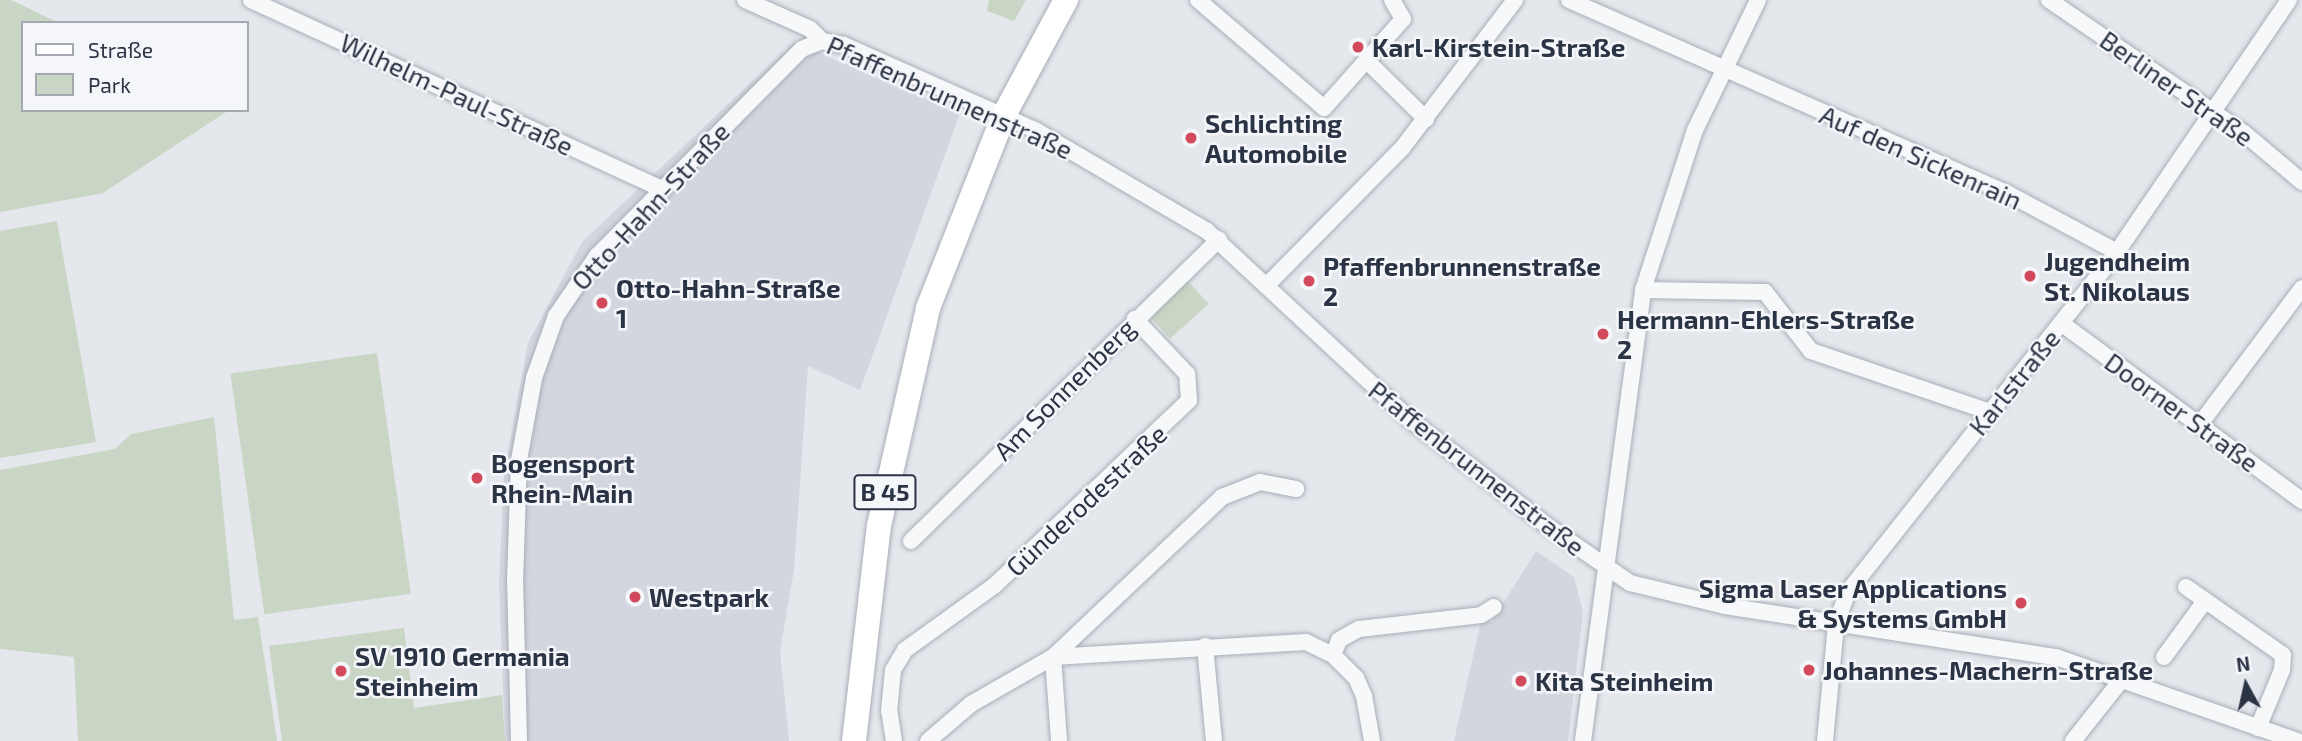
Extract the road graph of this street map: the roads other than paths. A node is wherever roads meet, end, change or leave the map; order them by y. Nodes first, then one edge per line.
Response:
1 (251, 0) edge
2 (745, 0) edge
3 (1066, 0) edge
4 (1198, 0) edge
5 (1392, 0) edge
6 (1515, 0) edge
7 (1569, 0) edge
8 (1758, 0) edge
9 (2049, 0) edge
10 (2289, 0) edge
11 (822, 41) junction
12 (1367, 61) junction
13 (1722, 67) junction
14 (2212, 111) junction
15 (1004, 115) junction
16 (1426, 119) junction
17 (2302, 181) edge
18 (662, 189) junction
19 (1219, 239) junction
20 (2117, 252) junction
21 (1268, 284) junction
22 (2302, 288) edge
23 (1643, 290) junction
24 (1135, 319) junction
25 (2061, 323) junction
26 (1990, 412) junction
27 (2200, 424) junction
28 (1296, 489) dead end
29 (2302, 501) edge
30 (911, 541) dead end
31 (1607, 568) junction
32 (2186, 587) dead end
33 (2205, 601) junction
34 (1494, 607) dead end
35 (1836, 624) junction
36 (1205, 646) junction
37 (1333, 655) junction
38 (1053, 657) junction
39 (2164, 657) dead end
40 (2123, 678) junction
41 (2258, 727) junction
42 (519, 741) edge
43 (854, 741) edge
44 (894, 741) edge
45 (928, 741) edge
46 (1059, 741) edge
47 (1214, 741) edge
48 (1372, 741) edge
49 (1583, 741) edge
50 (1825, 741) edge
51 (2073, 741) edge
52 (2297, 741) edge

1 - 18 street, Wilhelm-Paul-Straße
2 - 11 street, Pfaffenbrunnenstraße
3 - 15 main road, B 45
4 - 12 street
5 - 12 street
6 - 16 street
7 - 13 street
8 - 13 street
9 - 14 street, Berliner Straße
10 - 14 street, Karlstraße
11 - 15 street, Pfaffenbrunnenstraße
11 - 18 street, Otto-Hahn-Straße
12 - 16 street
13 - 20 street, Auf den Sickenrain
13 - 23 street
14 - 17 street, Berliner Straße
14 - 20 street, Karlstraße
15 - 19 street, Pfaffenbrunnenstraße
15 - 43 main road, B 45
16 - 21 street
18 - 42 street, Otto-Hahn-Straße
19 - 21 street, Pfaffenbrunnenstraße
19 - 24 street, Am Sonnenberg
20 - 25 street, Karlstraße
21 - 31 street, Pfaffenbrunnenstraße
22 - 27 street
23 - 26 street
23 - 31 street
24 - 30 street, Am Sonnenberg
24 - 44 street, Günderodestraße
25 - 26 street, Karlstraße
25 - 27 street, Doorner Straße
26 - 35 street, Karlstraße
27 - 29 street, Doorner Straße
28 - 38 street
31 - 35 street, Pfaffenbrunnenstraße
31 - 49 street
32 - 33 street
33 - 39 street
33 - 41 street
34 - 37 street
35 - 40 street, Pfaffenbrunnenstraße
35 - 50 street
36 - 37 street
36 - 38 street
36 - 47 street
37 - 48 street
38 - 45 street
38 - 46 street
40 - 41 street, Pfaffenbrunnenstraße
40 - 51 street
41 - 52 street, Pfaffenbrunnenstraße

